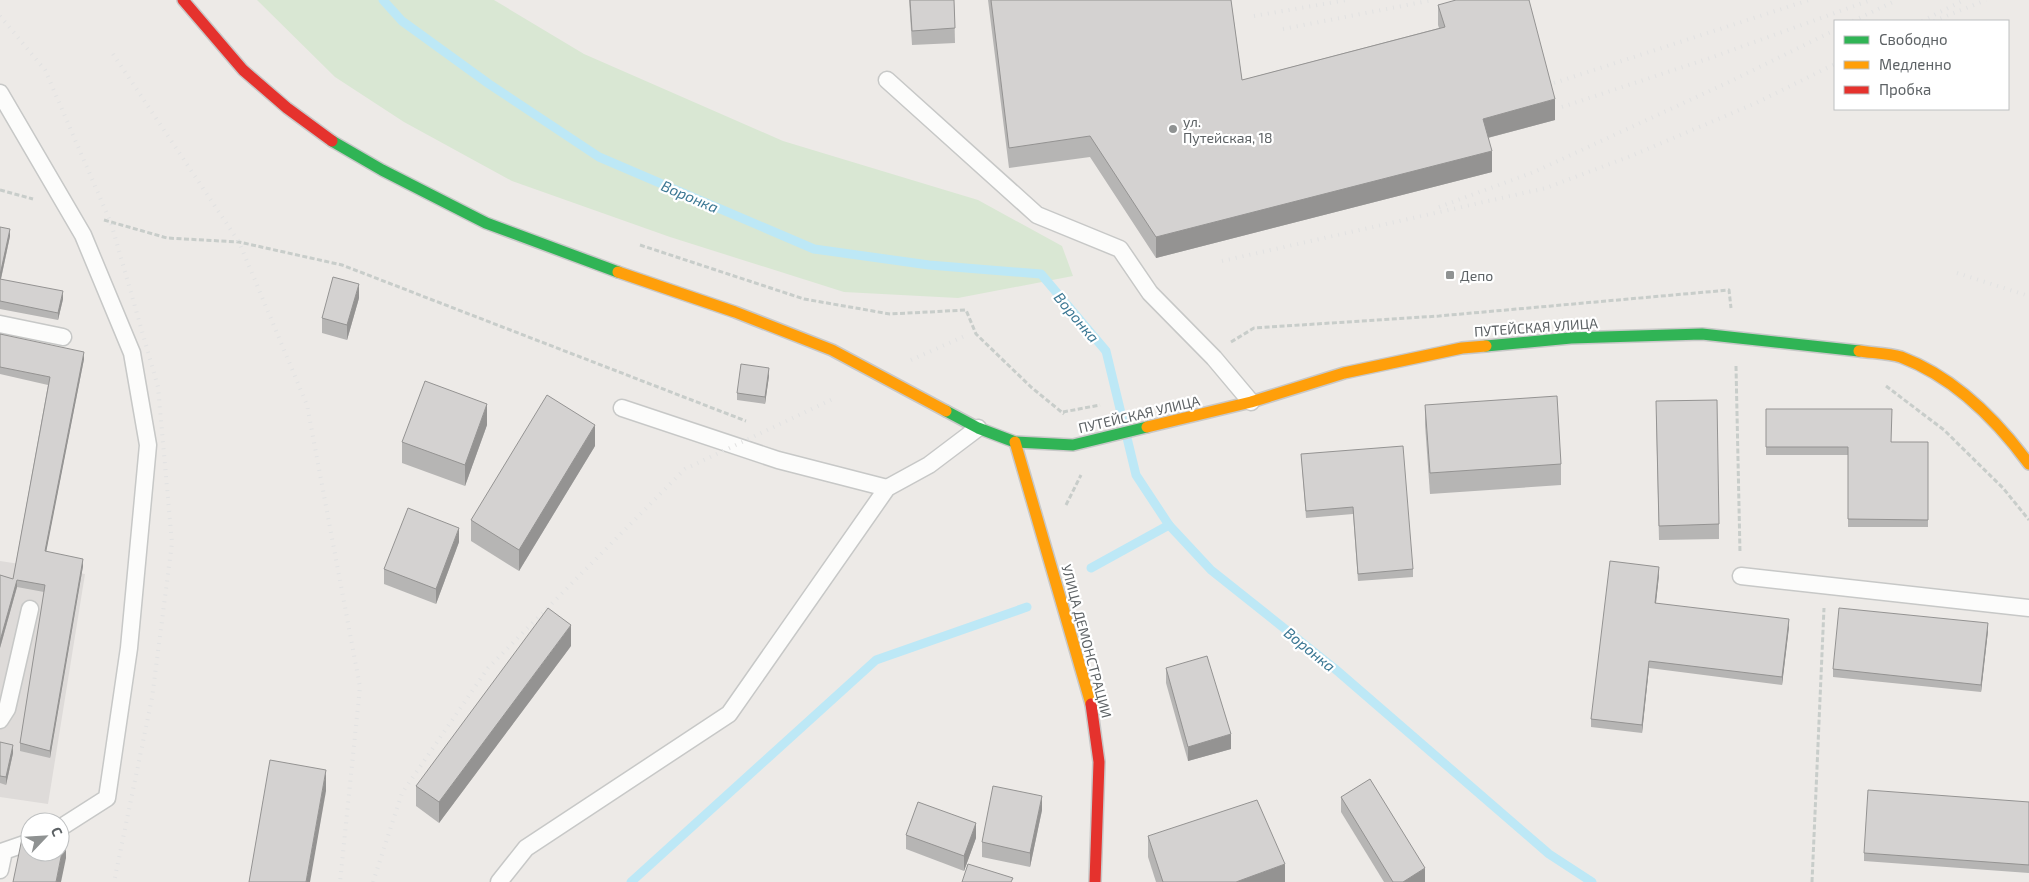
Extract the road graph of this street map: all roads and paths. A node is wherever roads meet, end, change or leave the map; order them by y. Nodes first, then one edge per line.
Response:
1 (183, 0) edge
2 (887, 80) dead end
3 (0, 93) edge
4 (0, 190) edge
5 (67, 207) junction
6 (633, 243) dead end
7 (0, 324) edge
8 (63, 337) dead end
9 (1736, 358) dead end
10 (1883, 383) dead end
11 (1251, 402) junction
12 (622, 408) dead end
13 (1063, 412) dead end
14 (749, 422) dead end
15 (978, 428) junction
16 (1015, 442) junction
17 (2029, 464) edge
18 (887, 488) junction
19 (2029, 520) edge
20 (1740, 576) joint
21 (1825, 585) junction
22 (2029, 608) edge
23 (30, 609) dead end
24 (0, 720) edge
25 (70, 822) edge
26 (20, 845) edge
27 (0, 870) edge
28 (1812, 881) edge
29 (499, 882) edge
30 (1095, 882) edge

1 - 15 street, ПУТЕЙСКАЯ УЛИЦА
2 - 11 lane
3 - 5 lane
4 - 5 path
5 - 14 path
5 - 25 lane
6 - 13 path
7 - 8 lane
9 - 20 path
10 - 19 path
11 - 16 street, ПУТЕЙСКАЯ УЛИЦА
11 - 17 street, ПУТЕЙСКАЯ УЛИЦА
12 - 18 lane
15 - 16 street, ПУТЕЙСКАЯ УЛИЦА
15 - 18 lane
16 - 30 street, УЛИЦА ДЕМОНСТРАЦИИ
18 - 29 lane
20 - 21 lane
21 - 22 lane
21 - 28 path
23 - 24 lane
26 - 27 lane

